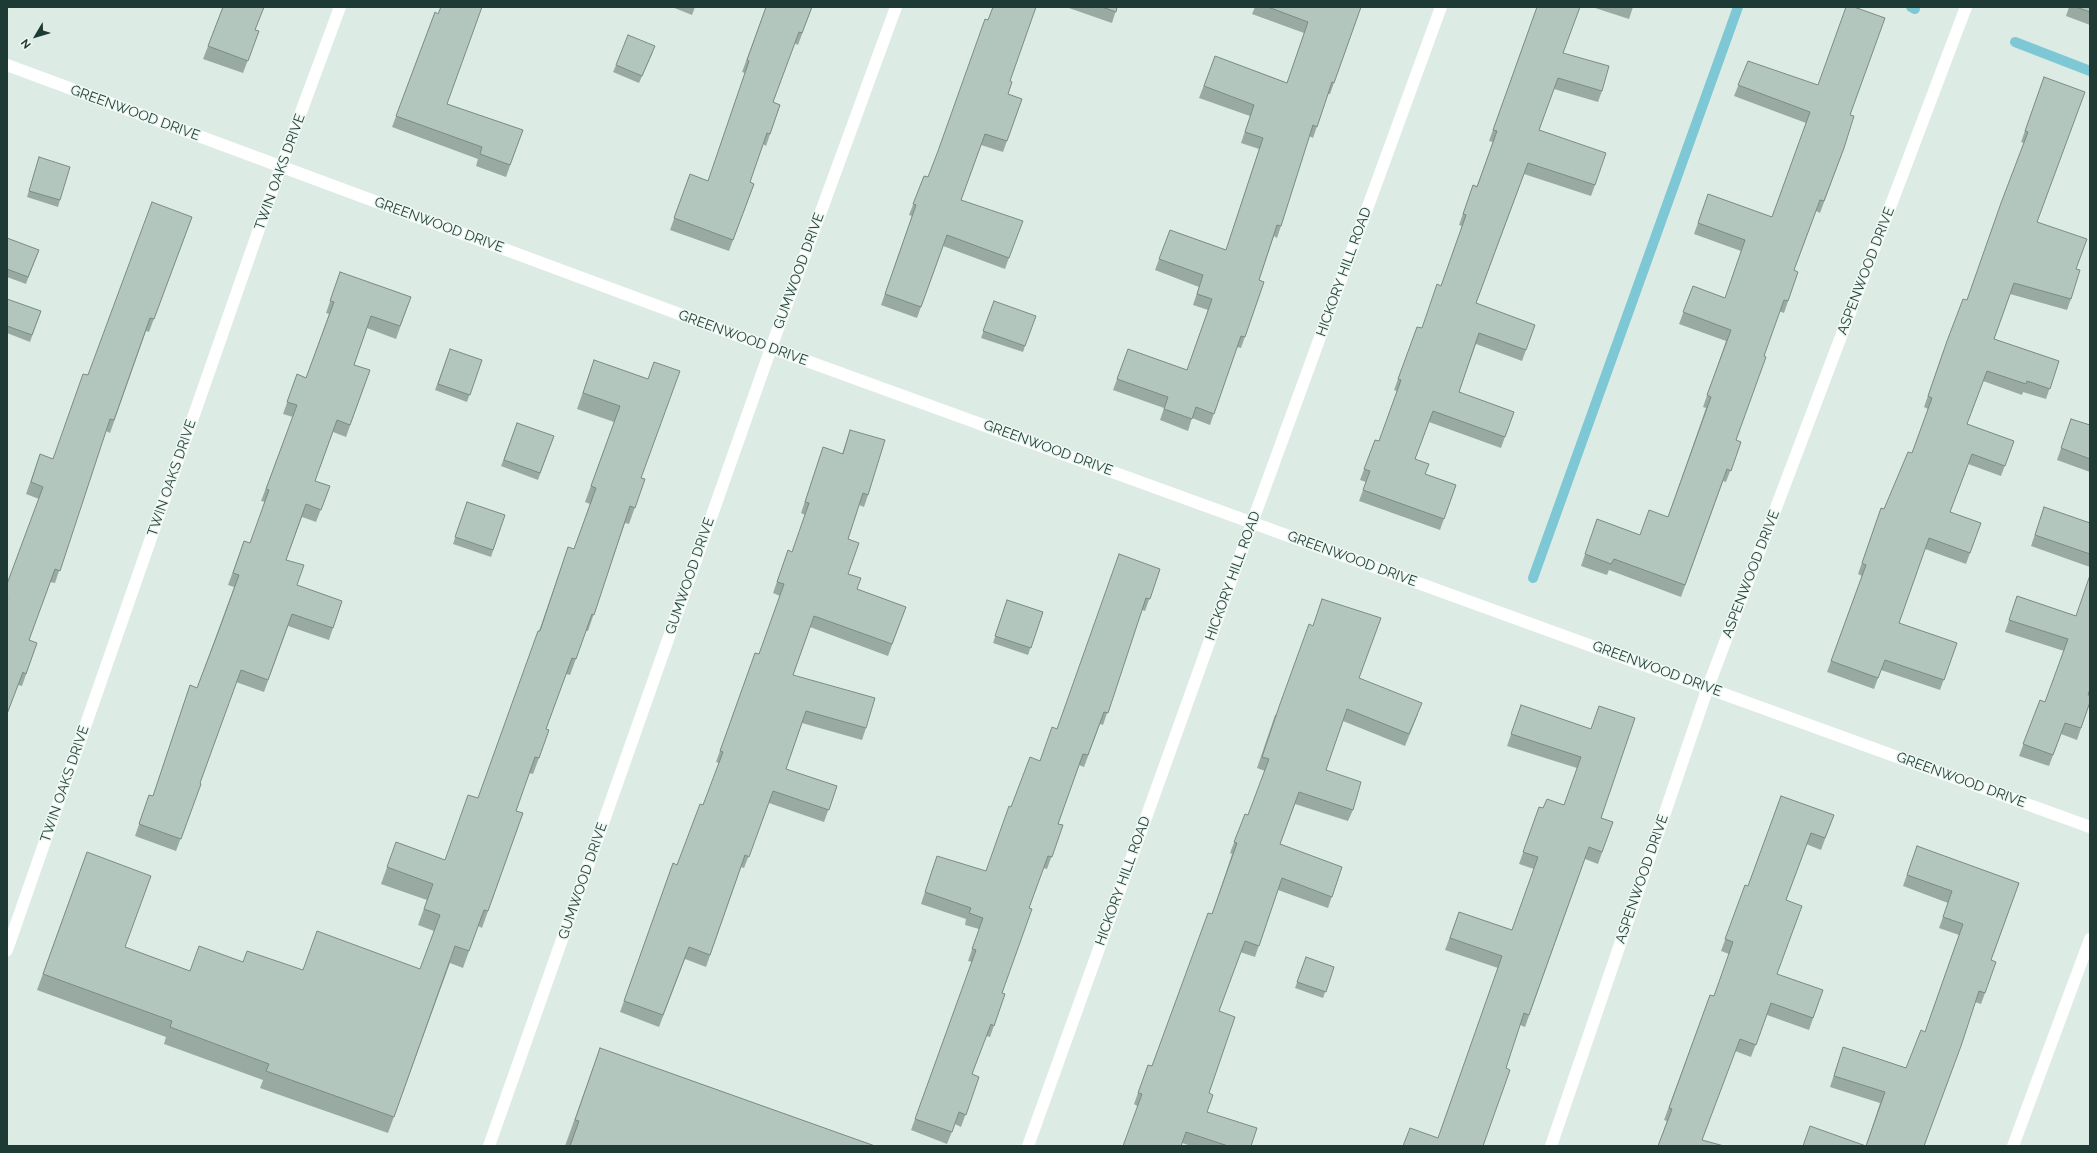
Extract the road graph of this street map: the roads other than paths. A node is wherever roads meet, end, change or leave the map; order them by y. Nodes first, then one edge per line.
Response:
1 (340, 7) edge
2 (896, 7) edge
3 (1441, 7) edge
4 (1966, 7) edge
5 (7, 66) edge
6 (281, 166) junction
7 (771, 348) junction
8 (1252, 523) junction
9 (1708, 687) junction
10 (2090, 826) edge
11 (2090, 939) edge
12 (7, 950) edge
13 (489, 1146) edge
14 (1028, 1146) edge
15 (1551, 1146) edge
16 (2013, 1146) edge

1 - 6 street, TWIN OAKS DRIVE
2 - 7 street, GUMWOOD DRIVE
3 - 8 street, HICKORY HILL ROAD
4 - 9 street, ASPENWOOD DRIVE
5 - 6 street, GREENWOOD DRIVE
6 - 7 street, GREENWOOD DRIVE
6 - 12 street, TWIN OAKS DRIVE
7 - 8 street, GREENWOOD DRIVE
7 - 13 street, GUMWOOD DRIVE
8 - 9 street, GREENWOOD DRIVE
8 - 14 street, HICKORY HILL ROAD
9 - 10 street, GREENWOOD DRIVE
9 - 15 street, ASPENWOOD DRIVE
11 - 16 street

